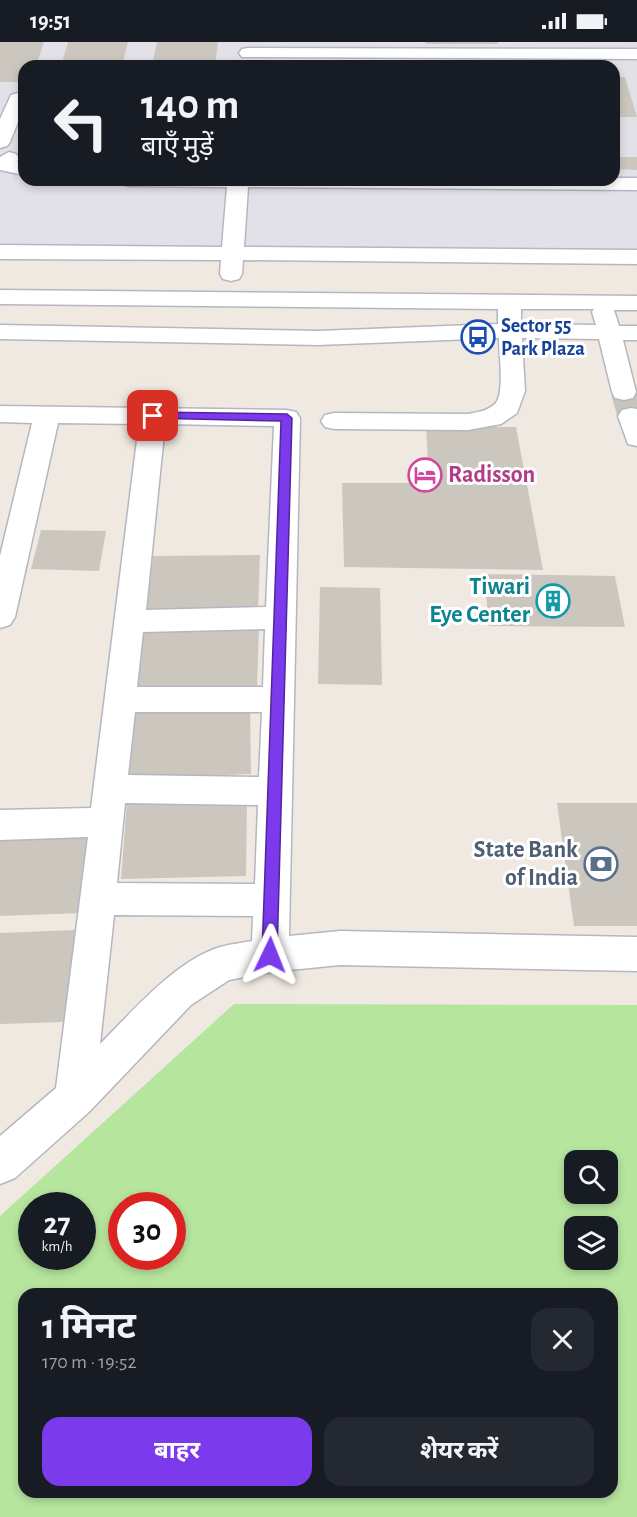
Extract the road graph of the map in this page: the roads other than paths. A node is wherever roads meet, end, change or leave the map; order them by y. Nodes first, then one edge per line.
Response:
1 (248, 54) edge
2 (637, 54) edge
3 (18, 99) dead end
4 (11, 168) edge
5 (620, 184) edge
6 (637, 184) edge
7 (238, 186) edge
8 (0, 252) edge
9 (232, 254) junction
10 (637, 257) edge
11 (207, 276) dead end
12 (254, 276) dead end
13 (229, 287) junction
14 (0, 297) edge
15 (508, 301) junction
16 (602, 302) junction
17 (637, 303) edge
18 (509, 331) junction
19 (0, 332) edge
20 (609, 333) junction
21 (637, 333) edge
22 (229, 338) junction
23 (624, 392) tunnel mouth
24 (0, 414) edge
25 (47, 414) junction
26 (153, 416) junction
27 (334, 421) dead end
28 (8, 552) edge
29 (0, 617) edge
30 (281, 618) junction
31 (129, 621) junction
32 (278, 699) junction
33 (121, 700) junction
34 (275, 791) junction
35 (108, 806) junction
36 (0, 825) edge
37 (98, 899) junction
38 (272, 900) junction
39 (637, 954) edge
40 (270, 955) junction
41 (75, 1098) junction
42 (0, 1163) edge

1 - 2 street
3 - 4 street
5 - 6 street
7 - 9 street
8 - 9 street
9 - 10 street
9 - 13 street
11 - 13 street
12 - 13 street
13 - 14 street
13 - 15 street
13 - 22 street
15 - 16 street
15 - 18 street
16 - 17 street
16 - 20 street
18 - 20 street
18 - 22 street
18 - 27 street
19 - 22 street
20 - 21 street
20 - 23 street
24 - 25 street
25 - 26 street
25 - 28 street
26 - 30 street
26 - 31 street
28 - 29 street
30 - 31 street
30 - 32 street
31 - 33 street
32 - 33 street
32 - 34 street
33 - 35 street
34 - 35 street
34 - 38 street
35 - 36 street
35 - 37 street
37 - 38 street
37 - 41 street
38 - 40 street
39 - 40 street
40 - 41 street
41 - 42 street

